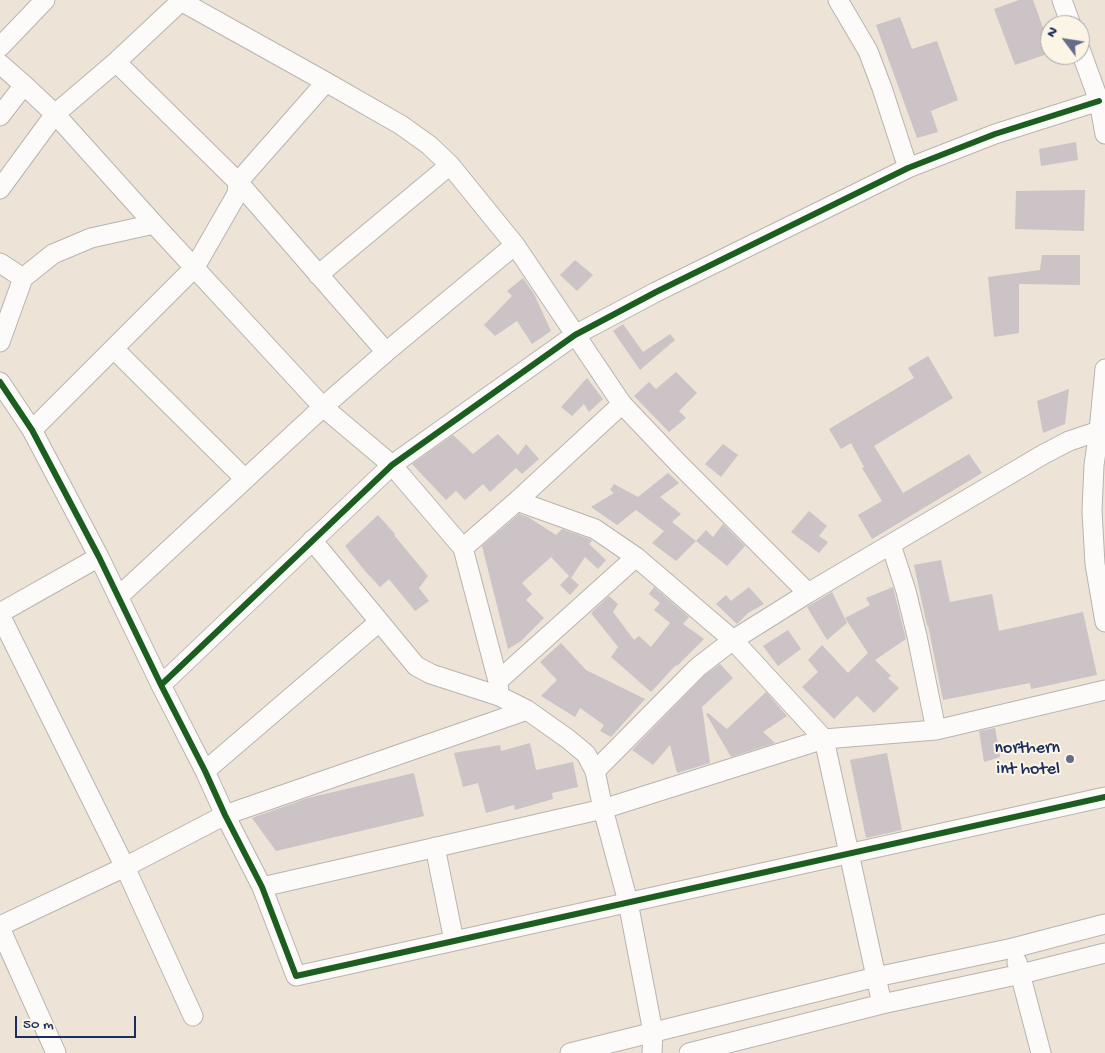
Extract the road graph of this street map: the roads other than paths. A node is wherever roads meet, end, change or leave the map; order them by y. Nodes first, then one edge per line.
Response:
1 (45, 0) edge
2 (180, 0) edge
3 (838, 0) edge
4 (1062, 0) edge
5 (1067, 15) edge
6 (0, 47) edge
7 (116, 62) junction
8 (0, 64) edge
9 (1086, 65) edge
10 (326, 82) junction
11 (24, 85) junction
12 (1099, 101) junction
13 (55, 114) junction
14 (0, 116) edge
15 (1105, 134) edge
16 (450, 165) junction
17 (908, 168) junction
18 (238, 182) junction
19 (0, 189) edge
20 (154, 224) junction
21 (514, 245) junction
22 (0, 263) edge
23 (195, 267) junction
24 (318, 275) junction
25 (23, 278) junction
26 (574, 334) junction
27 (0, 342) edge
28 (114, 349) junction
29 (386, 352) junction
30 (1105, 369) edge
31 (0, 382) edge
32 (622, 404) junction
33 (323, 407) junction
34 (32, 430) junction
35 (1102, 431) edge
36 (392, 465) junction
37 (245, 479) junction
38 (517, 501) junction
39 (312, 540) junction
40 (891, 545) junction
41 (463, 548) junction
42 (100, 557) junction
43 (636, 557) junction
44 (808, 593) junction
45 (118, 597) junction
46 (0, 614) edge
47 (379, 622) junction
48 (1105, 622) edge
49 (733, 640) junction
50 (161, 685) junction
51 (499, 688) junction
52 (1105, 690) edge
53 (526, 710) junction
54 (936, 730) junction
55 (824, 738) junction
56 (205, 771) junction
57 (595, 771) junction
58 (1105, 797) edge
59 (603, 809) junction
60 (225, 815) junction
61 (436, 847) junction
62 (849, 853) junction
63 (125, 867) junction
64 (262, 886) junction
65 (628, 902) junction
66 (1105, 924) edge
67 (0, 927) edge
68 (454, 941) junction
69 (1013, 948) junction
70 (1105, 953) edge
71 (1021, 974) junction
72 (876, 977) junction
73 (882, 1004) junction
74 (193, 1016) dead end
75 (653, 1032) junction
76 (56, 1053) edge
77 (570, 1053) edge
78 (652, 1053) edge
79 (689, 1053) edge
80 (1041, 1053) edge

1 - 6 street
2 - 7 street
2 - 10 street
3 - 17 street
4 - 5 street
7 - 13 street
7 - 18 street
8 - 11 street
9 - 12 street
10 - 16 street
10 - 18 street
11 - 13 street
11 - 14 street
12 - 15 street
12 - 17 street
13 - 19 street
13 - 20 street
16 - 21 street
16 - 24 street
17 - 26 street
18 - 23 street
18 - 24 street
20 - 23 street
20 - 25 street
21 - 26 street
21 - 29 street
22 - 25 street
23 - 28 street
23 - 33 street
24 - 29 street
25 - 27 street
26 - 32 street
26 - 36 street
28 - 34 street
28 - 37 street
29 - 33 street
30 - 35 street
31 - 34 street
32 - 38 street
32 - 44 street
33 - 36 street
33 - 37 street
34 - 42 street
35 - 40 street
35 - 48 street
36 - 39 street
36 - 41 street
37 - 45 street
38 - 41 street
38 - 43 street
39 - 47 street
39 - 50 street
40 - 44 street
40 - 54 street
41 - 51 street
42 - 45 street
42 - 46 street
43 - 49 street
43 - 51 street
44 - 49 street
45 - 50 street
46 - 63 street
47 - 51 street
47 - 56 street
49 - 55 street
49 - 57 street
50 - 56 street
51 - 53 street
52 - 54 street
53 - 57 street
53 - 60 street
54 - 55 street
55 - 59 street
55 - 62 street
56 - 60 street
57 - 59 street
58 - 62 street
59 - 61 street
59 - 65 street
60 - 63 street
60 - 64 street
61 - 64 street
61 - 68 street
62 - 65 street
62 - 72 street
63 - 67 street
63 - 74 street
64 - 68 street
65 - 68 street
65 - 75 street
66 - 69 street
67 - 76 street
69 - 71 street
69 - 72 street
70 - 71 street
71 - 73 street
71 - 80 street
72 - 73 street
72 - 75 street
73 - 79 street
75 - 77 street
75 - 78 street

